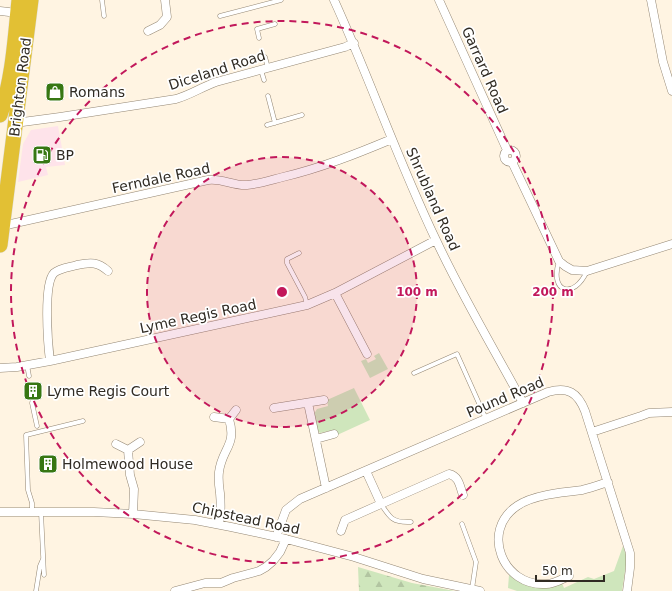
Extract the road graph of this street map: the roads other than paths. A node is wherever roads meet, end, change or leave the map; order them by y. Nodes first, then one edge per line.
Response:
1 (19, 0) edge
2 (31, 0) edge
3 (102, 0) edge
4 (165, 0) edge
5 (281, 0) edge
6 (334, 0) edge
7 (439, 0) edge
8 (651, 0) edge
9 (6, 8) edge
10 (104, 16) dead end
11 (220, 16) dead end
12 (275, 24) dead end
13 (148, 31) dead end
14 (259, 38) dead end
15 (354, 43) junction
16 (265, 57) dead end
17 (265, 69) junction
18 (264, 80) dead end
19 (672, 91) edge
20 (0, 96) edge
21 (268, 96) dead end
22 (0, 115) edge
23 (302, 115) dead end
24 (15, 122) junction
25 (275, 123) junction
26 (267, 125) dead end
27 (392, 139) junction
28 (2, 226) junction
29 (436, 240) junction
30 (672, 244) edge
31 (0, 245) edge
32 (299, 252) dead end
33 (559, 260) junction
34 (108, 271) dead end
35 (587, 272) junction
36 (335, 293) junction
37 (307, 305) junction
38 (367, 354) dead end
39 (50, 361) junction
40 (26, 365) junction
41 (0, 368) edge
42 (414, 373) dead end
43 (29, 376) dead end
44 (33, 399) dead end
45 (324, 400) dead end
46 (308, 403) junction
47 (523, 403) junction
48 (274, 408) dead end
49 (236, 410) dead end
50 (672, 412) edge
51 (214, 417) dead end
52 (229, 419) junction
53 (486, 419) junction
54 (83, 421) dead end
55 (37, 426) dead end
56 (592, 432) junction
57 (334, 434) dead end
58 (316, 439) junction
59 (140, 442) dead end
60 (116, 444) dead end
61 (128, 450) junction
62 (366, 471) junction
63 (608, 482) junction
64 (326, 488) junction
65 (463, 495) dead end
66 (381, 504) junction
67 (41, 511) junction
68 (0, 512) edge
69 (32, 512) junction
70 (133, 514) junction
71 (411, 522) dead end
72 (219, 524) junction
73 (462, 524) dead end
74 (341, 531) dead end
75 (276, 537) junction
76 (286, 539) junction
77 (43, 559) junction
78 (44, 575) dead end
79 (569, 576) dead end
80 (222, 587) edge
81 (476, 590) edge
82 (36, 591) edge
83 (175, 591) edge
84 (627, 591) edge

1 - 22 highway
2 - 24 highway, Brighton Road
3 - 10 lane
4 - 13 street
5 - 11 lane
6 - 15 street, Shrubland Road
7 - 33 street, Garrard Road
8 - 19 street
9 - 20 highway, Brighton Road
12 - 14 lane
15 - 17 street, Diceland Road
15 - 27 street, Shrubland Road
16 - 17 lane
17 - 18 lane
17 - 24 street, Diceland Road
21 - 25 lane
23 - 25 lane
24 - 28 highway, Brighton Road
25 - 26 lane
27 - 28 street, Ferndale Road
27 - 29 street, Shrubland Road
28 - 31 highway, Brighton Road
29 - 36 street, Lyme Regis Road
29 - 47 street, Shrubland Road
30 - 35 street
32 - 37 lane
33 - 35 street
33 - 35 lane
34 - 39 street
36 - 37 street, Lyme Regis Road
36 - 38 street
37 - 39 street, Lyme Regis Road
39 - 40 street, Lyme Regis Road
40 - 41 street, Lyme Regis Road
40 - 43 lane
42 - 53 lane
44 - 55 lane
45 - 46 street
46 - 48 street
46 - 58 street
47 - 53 street, Pound Road
47 - 56 street, Pound Road
49 - 52 street
50 - 56 street
51 - 52 street
52 - 72 street
53 - 62 street, Pound Road
54 - 69 lane
56 - 63 street, Pound Road
57 - 58 street
58 - 64 street
59 - 61 street
60 - 61 street
61 - 70 street
62 - 64 street, Pound Road
62 - 66 street
63 - 79 street
63 - 84 street, Pound Road
64 - 75 street, Pound Road
65 - 66 street
66 - 71 lane
66 - 74 street
67 - 69 street, Chipstead Road
67 - 70 street, Chipstead Road
67 - 77 lane
68 - 69 street, Chipstead Road
70 - 72 street, Chipstead Road
72 - 75 street, Chipstead Road
73 - 81 lane
75 - 76 street, Chipstead Road
76 - 80 street
76 - 81 street, Chipstead Road
77 - 78 lane
77 - 82 lane
80 - 83 street

